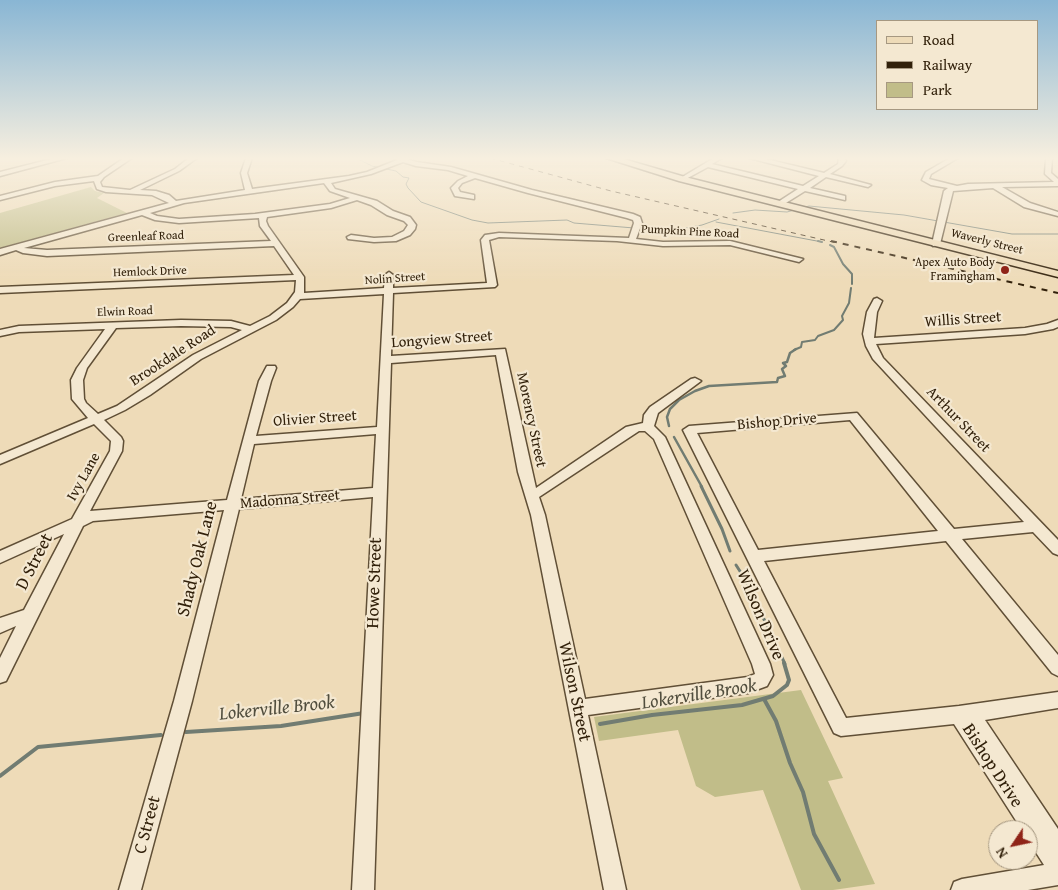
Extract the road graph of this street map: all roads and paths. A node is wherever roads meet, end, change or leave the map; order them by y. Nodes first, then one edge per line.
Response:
1 (168, 200) edge
2 (196, 200) edge
3 (351, 200) edge
4 (362, 200) edge
5 (563, 200) edge
6 (763, 200) edge
7 (787, 200) edge
8 (946, 200) edge
9 (1018, 200) edge
10 (175, 203) junction
11 (781, 204) junction
12 (143, 212) junction
13 (1058, 214) edge
14 (264, 216) junction
15 (635, 233) junction
16 (351, 237) dead end
17 (277, 243) junction
18 (936, 244) junction
19 (16, 247) junction
20 (0, 252) edge
21 (799, 259) dead end
22 (1058, 274) edge
23 (389, 275) dead end
24 (300, 277) junction
25 (492, 285) joint
26 (0, 290) edge
27 (388, 292) junction
28 (298, 296) junction
29 (877, 301) dead end
30 (1058, 323) edge
31 (113, 325) junction
32 (250, 329) junction
33 (0, 333) edge
34 (869, 341) junction
35 (501, 351) joint
36 (384, 360) junction
37 (271, 368) dead end
38 (695, 381) dead end
39 (95, 420) junction
40 (648, 427) junction
41 (382, 430) junction
42 (249, 440) junction
43 (0, 460) edge
44 (379, 492) junction
45 (532, 495) junction
46 (232, 505) junction
47 (78, 520) junction
48 (1036, 526) junction
49 (951, 535) junction
50 (1058, 548) edge
51 (754, 556) junction
52 (0, 557) edge
53 (30, 616) junction
54 (0, 626) edge
55 (1058, 668) edge
56 (0, 675) edge
57 (1058, 700) edge
58 (578, 708) junction
59 (965, 714) junction
60 (165, 761) joint
61 (1058, 848) edge
62 (1058, 867) edge
63 (1058, 874) edge
64 (130, 890) edge
65 (363, 890) edge
66 (615, 890) edge
67 (962, 890) edge

1 - 10 street
2 - 10 street
3 - 14 street
4 - 16 street
5 - 15 street
6 - 11 main road, Waverly Street
7 - 11 street
8 - 18 street
9 - 13 street
10 - 12 street
11 - 18 main road, Waverly Street
12 - 14 street
12 - 19 street
14 - 17 street
15 - 21 street, Pumpkin Pine Road
15 - 25 street, Pumpkin Pine Road
17 - 19 street, Greenleaf Road
17 - 24 street
18 - 22 main road, Waverly Street
19 - 20 street
23 - 27 street, Howe Street
24 - 26 street, Hemlock Drive
24 - 28 street
25 - 27 street, Nolin Street
27 - 28 street, Nolin Street
27 - 36 street, Howe Street
28 - 32 street, Brookdale Road
29 - 34 street
30 - 34 street, Willis Street
31 - 32 street, Elwin Road
31 - 33 street, Elwin Road
31 - 39 street, Ivy Lane
32 - 39 street, Brookdale Road
34 - 48 street, Arthur Street
35 - 36 street, Longview Street
35 - 45 street, Morency Street
36 - 41 street, Howe Street
37 - 42 street, Shady Oak Lane
38 - 40 street
39 - 43 street, Brookdale Road
39 - 47 street, Ivy Lane
40 - 45 street
40 - 58 street, Wilson Drive
41 - 42 street, Olivier Street
41 - 44 street, Howe Street
42 - 46 street, Shady Oak Lane
44 - 46 street, Madonna Street
44 - 65 street, Howe Street
45 - 58 street, Wilson Street
46 - 47 street, Madonna Street
46 - 60 street, Shady Oak Lane
47 - 52 street, Madonna Street
47 - 53 street, D Street
48 - 49 street
48 - 50 street, Arthur Street
49 - 51 street
49 - 51 street, Bishop Drive
49 - 55 street, Bishop Drive
51 - 59 street, Bishop Drive
53 - 54 street
53 - 56 street, D Street
57 - 59 street, Bishop Drive
58 - 66 street, Wilson Street
59 - 61 street, Bishop Drive
59 - 62 street, Bishop Drive
60 - 64 street, C Street
63 - 67 street

